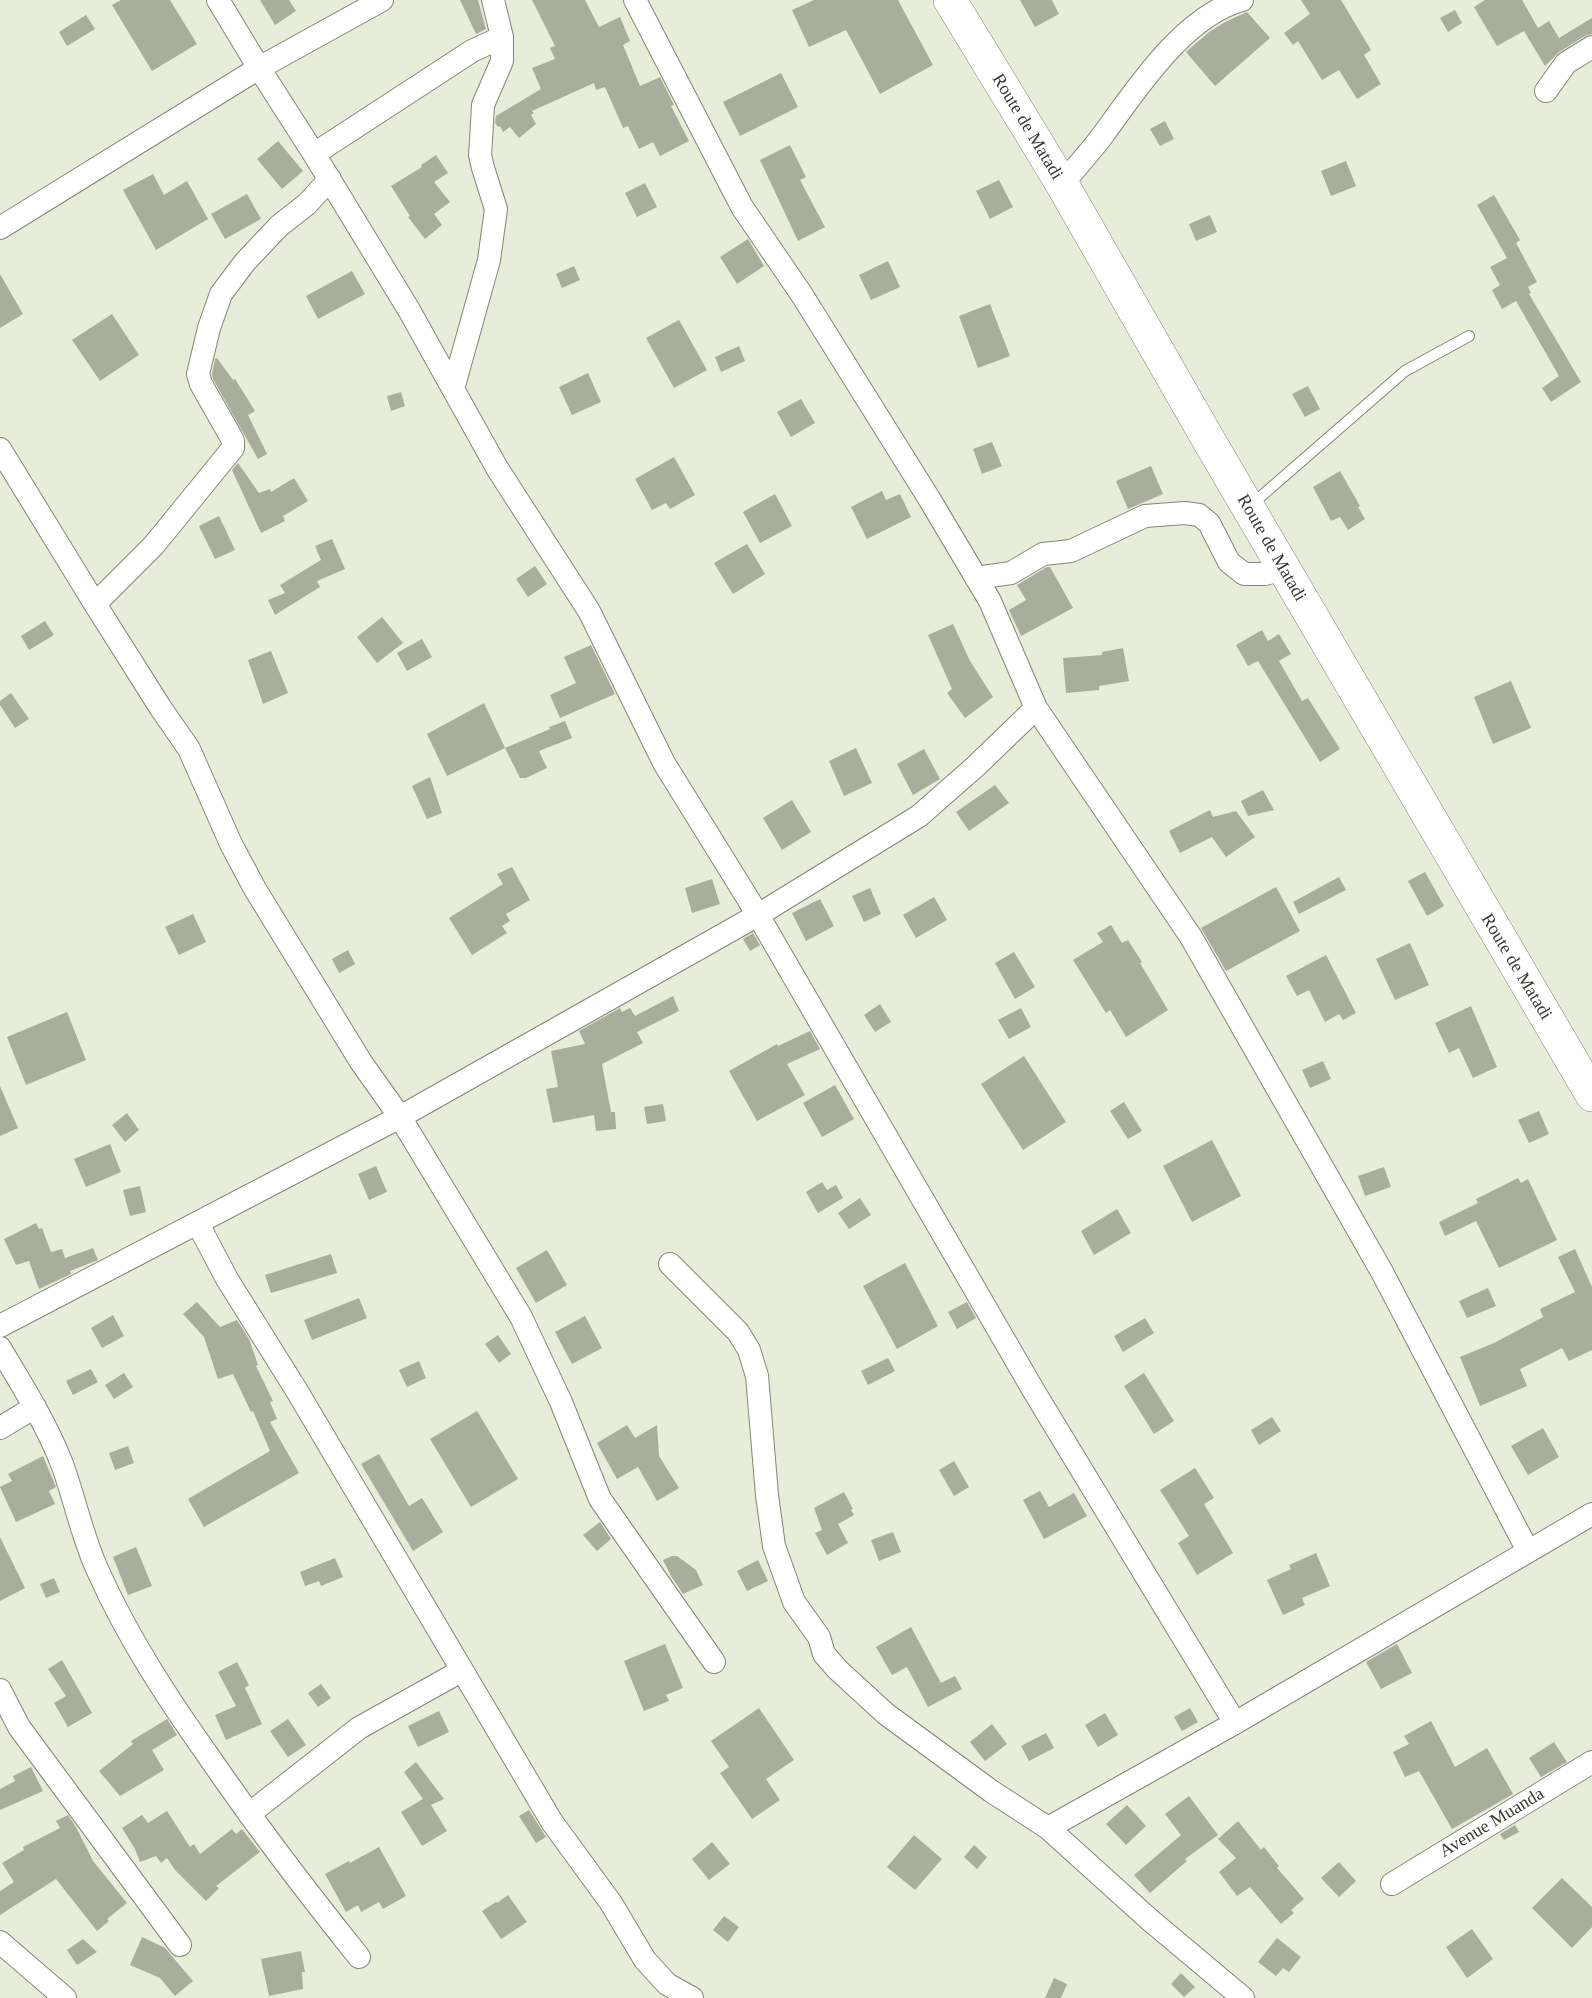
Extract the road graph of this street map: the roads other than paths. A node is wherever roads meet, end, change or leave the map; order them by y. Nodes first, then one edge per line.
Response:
1 (218, 0) edge
2 (382, 0) edge
3 (493, 0) edge
4 (635, 0) edge
5 (950, 0) edge
6 (1242, 0) edge
7 (502, 37) junction
8 (1592, 47) edge
9 (259, 68) junction
10 (1546, 91) dead end
11 (314, 154) junction
12 (330, 179) junction
13 (1062, 184) junction
14 (0, 228) edge
15 (1469, 336) dead end
16 (453, 389) junction
17 (0, 449) edge
18 (1248, 508) junction
19 (1284, 569) junction
20 (976, 578) junction
21 (95, 604) junction
22 (1036, 708) junction
23 (758, 915) junction
24 (1592, 1095) edge
25 (400, 1117) junction
26 (198, 1224) junction
27 (670, 1264) dead end
28 (0, 1326) edge
29 (0, 1348) edge
30 (36, 1407) junction
31 (0, 1428) edge
32 (1592, 1514) edge
33 (1528, 1551) junction
34 (714, 1662) dead end
35 (461, 1671) junction
36 (0, 1690) edge
37 (1235, 1723) junction
38 (1592, 1762) edge
39 (249, 1814) junction
40 (1048, 1828) junction
41 (1392, 1884) dead end
42 (0, 1942) edge
43 (180, 1946) dead end
44 (360, 1957) dead end
45 (65, 1998) edge
46 (692, 1998) edge
47 (1243, 1998) edge

1 - 9 street
2 - 9 street
3 - 7 street
4 - 20 street
5 - 13 highway, Route de Matadi
6 - 13 street
7 - 11 street
7 - 16 street
8 - 10 street
9 - 11 street
9 - 14 street
11 - 12 street
12 - 16 street
12 - 21 street
13 - 18 highway, Route de Matadi
15 - 18 lane
16 - 23 street
17 - 21 street
18 - 19 highway, Route de Matadi
19 - 20 street
19 - 24 highway, Route de Matadi
20 - 22 street
21 - 25 street
22 - 23 street
22 - 33 street
23 - 25 street
23 - 37 street
25 - 26 street
25 - 34 street
26 - 28 street
26 - 35 street
27 - 40 street
29 - 30 street
30 - 31 street
30 - 39 street
32 - 33 street
33 - 37 street
35 - 39 street
35 - 46 street
36 - 43 street
37 - 40 street
38 - 41 street, Avenue Muanda
39 - 44 street
40 - 47 street
42 - 45 street

